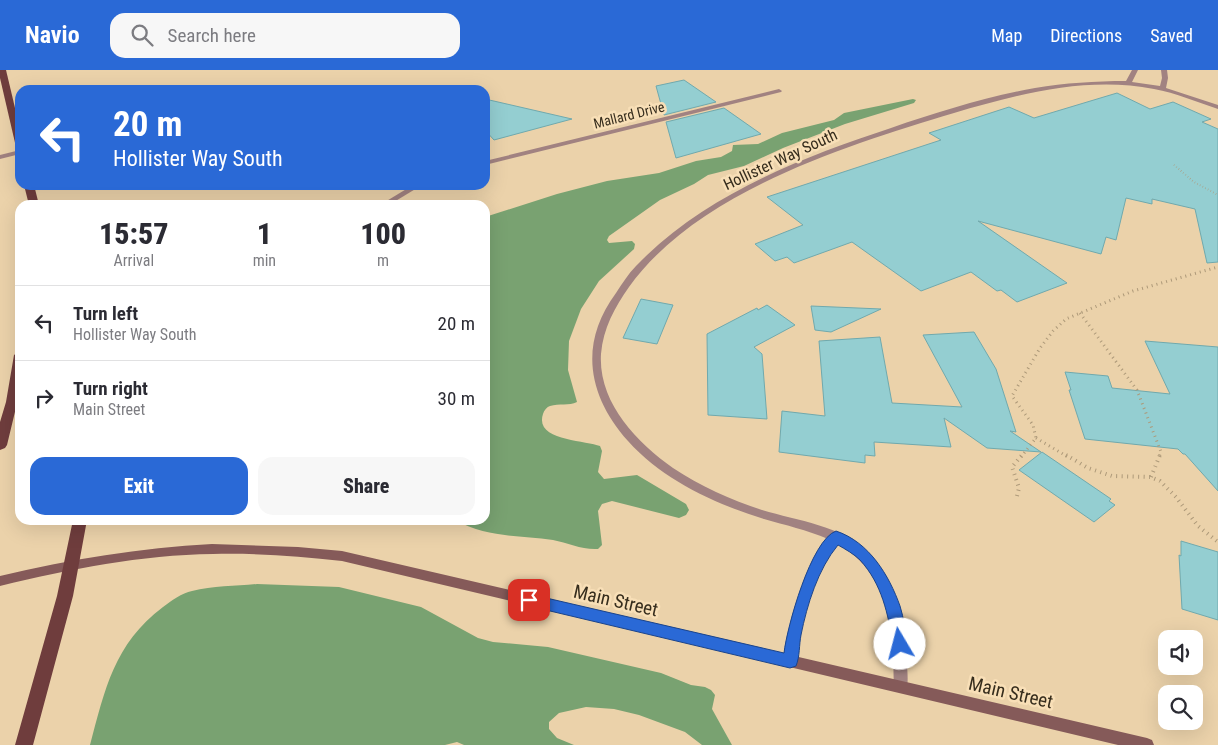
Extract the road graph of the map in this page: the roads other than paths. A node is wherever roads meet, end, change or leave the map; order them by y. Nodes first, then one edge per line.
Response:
1 (1135, 70) edge
2 (1164, 70) edge
3 (2, 75) edge
4 (1128, 83) junction
5 (1163, 88) junction
6 (779, 91) dead end
7 (1218, 107) edge
8 (15, 127) edge
9 (15, 153) edge
10 (0, 157) edge
11 (490, 162) edge
12 (410, 190) edge
13 (392, 200) edge
14 (15, 384) edge
15 (0, 445) edge
16 (79, 525) edge
17 (836, 537) junction
18 (71, 565) junction
19 (0, 582) edge
20 (790, 661) junction
21 (901, 687) junction
22 (24, 745) edge
23 (1147, 745) edge

1 - 4 street
2 - 5 street
3 - 8 main road
4 - 5 street, Hollister Way South
4 - 17 street, Hollister Way South
5 - 7 street, Hollister Way South
6 - 11 street, Mallard Drive
9 - 10 street
12 - 13 street
14 - 15 main road
16 - 18 main road
17 - 20 street
17 - 21 street, Hollister Way South
18 - 19 main road, Main Street
18 - 20 main road, Main Street
18 - 22 main road
20 - 21 main road, Main Street
21 - 23 main road, Main Street

